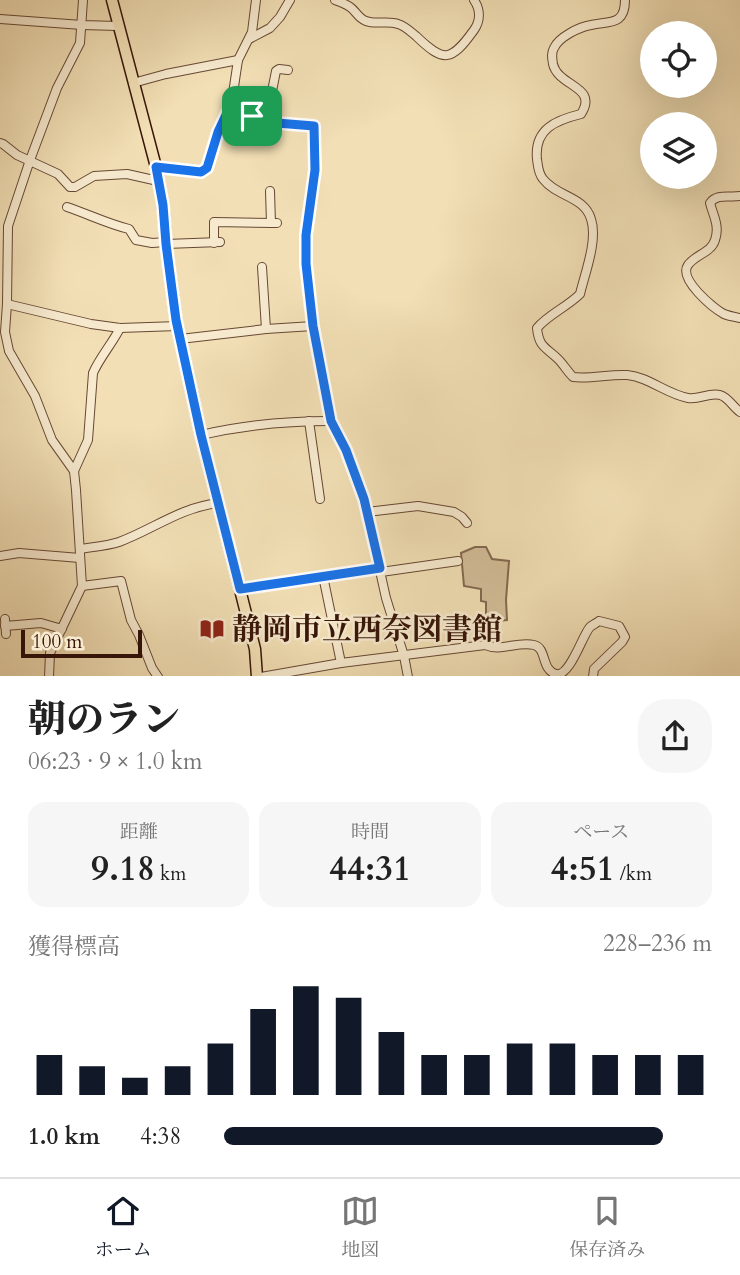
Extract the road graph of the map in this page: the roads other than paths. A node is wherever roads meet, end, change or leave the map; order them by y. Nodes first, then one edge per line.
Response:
1 (83, 0) edge
2 (111, 0) edge
3 (256, 0) edge
4 (290, 0) edge
5 (335, 0) edge
6 (474, 0) edge
7 (625, 0) edge
8 (0, 19) edge
9 (82, 26) junction
10 (118, 26) junction
11 (247, 41) junction
12 (238, 60) junction
13 (288, 70) dead end
14 (133, 83) junction
15 (227, 113) junction
16 (273, 122) junction
17 (0, 144) edge
18 (30, 160) junction
19 (156, 167) junction
20 (158, 181) junction
21 (270, 191) dead end
22 (740, 196) edge
23 (67, 207) dead end
24 (4, 226) edge
25 (166, 243) junction
26 (262, 267) dead end
27 (8, 304) junction
28 (740, 318) edge
29 (178, 326) junction
30 (313, 326) junction
31 (120, 328) junction
32 (266, 329) junction
33 (180, 339) junction
34 (740, 412) edge
35 (309, 421) junction
36 (331, 421) junction
37 (201, 435) junction
38 (74, 471) junction
39 (320, 499) dead end
40 (218, 503) junction
41 (368, 512) junction
42 (467, 523) dead end
43 (80, 553) junction
44 (0, 556) edge
45 (458, 561) dead end
46 (381, 570) junction
47 (323, 576) junction
48 (82, 586) junction
49 (240, 589) junction
50 (5, 626) dead end
51 (62, 629) junction
52 (404, 656) junction
53 (341, 663) junction
54 (313, 668) junction
55 (49, 676) edge
56 (157, 676) edge
57 (259, 676) edge
58 (265, 676) edge
59 (317, 676) edge
60 (408, 676) edge
61 (593, 676) edge

1 - 9 street
2 - 10 main road
3 - 11 street
4 - 11 street
5 - 6 street
7 - 34 street
8 - 9 street
9 - 10 street
9 - 18 street
10 - 14 main road
11 - 12 street
12 - 14 street
12 - 15 street
13 - 16 street
14 - 19 main road
15 - 16 street
15 - 19 street
16 - 30 street
17 - 18 street
18 - 20 street
18 - 24 street
19 - 20 main road
20 - 25 main road
21 - 25 street
22 - 28 street
23 - 25 street
24 - 27 street
25 - 29 main road
26 - 32 street
27 - 31 street
27 - 38 street
29 - 31 street
29 - 33 main road
30 - 32 street
30 - 36 street
31 - 38 street
32 - 33 street
33 - 37 main road
35 - 36 street
35 - 37 street
35 - 39 street
36 - 41 street
37 - 40 main road
38 - 43 street
40 - 43 street
40 - 49 main road
41 - 42 street
41 - 46 street
43 - 44 street
43 - 48 street
45 - 46 street
46 - 47 street
46 - 52 street
47 - 49 street
47 - 53 street
48 - 51 street
48 - 56 street
49 - 57 main road
50 - 51 street
51 - 55 street
52 - 53 street
52 - 60 street
52 - 61 street
53 - 54 street
54 - 58 street
54 - 59 street

